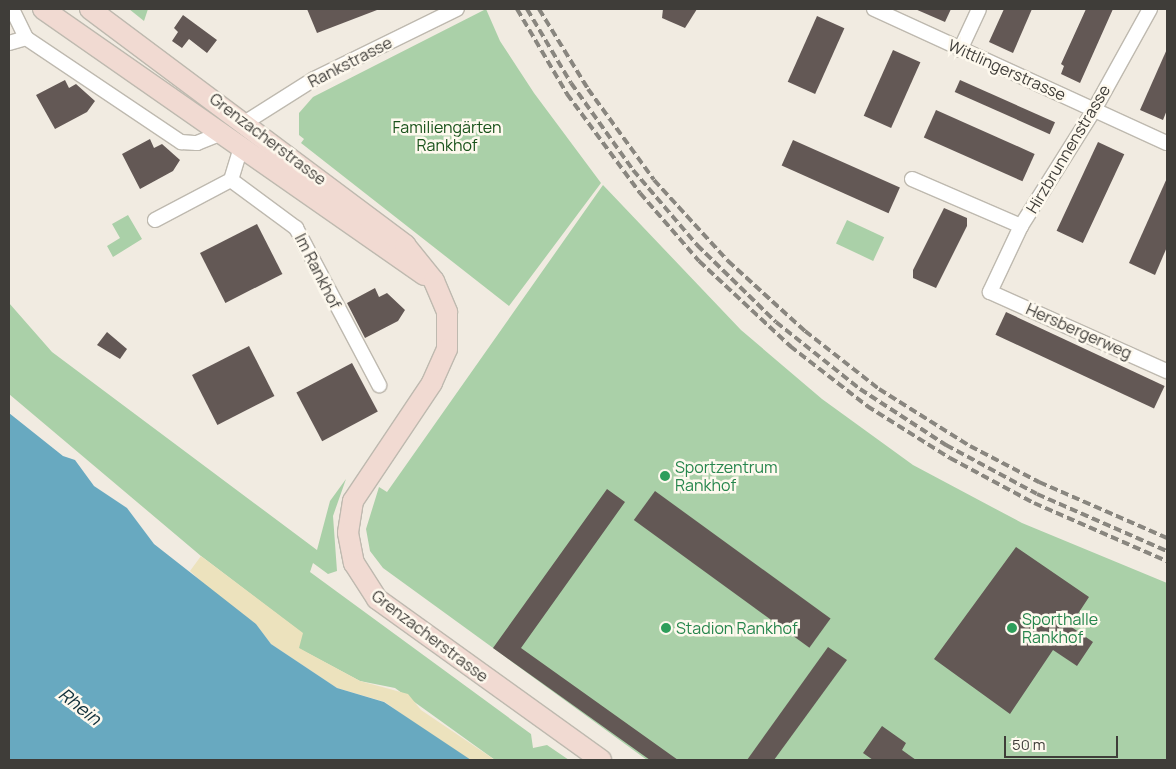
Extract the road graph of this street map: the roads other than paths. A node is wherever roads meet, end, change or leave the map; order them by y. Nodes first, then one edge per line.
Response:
1 (11, 9) edge
2 (90, 9) edge
3 (457, 9) edge
4 (874, 9) edge
5 (979, 9) edge
6 (1150, 9) edge
7 (46, 10) edge
8 (9, 13) edge
9 (26, 38) junction
10 (9, 43) edge
11 (960, 50) junction
12 (1094, 110) junction
13 (246, 122) junction
14 (222, 134) junction
15 (1167, 143) edge
16 (241, 147) junction
17 (912, 179) dead end
18 (231, 180) junction
19 (155, 220) dead end
20 (1021, 226) junction
21 (434, 281) junction
22 (990, 292) joint
23 (1167, 371) edge
24 (378, 385) dead end
25 (601, 760) edge

1 - 8 street
1 - 9 street
2 - 13 main road, Grenzacherstrasse
3 - 13 street, Rankstrasse
4 - 11 street, Wittlingerstrasse
5 - 11 street
6 - 12 street, Hirzbrunnenstrasse
7 - 14 main road, Grenzacherstrasse
9 - 10 street
9 - 14 street, Grenzacherstrasse
11 - 12 street, Wittlingerstrasse
12 - 15 street, Wittlingerstrasse
12 - 20 street, Hirzbrunnenstrasse
13 - 14 main road
13 - 16 main road
13 - 21 main road, Grenzacherstrasse
14 - 16 main road, Grenzacherstrasse
16 - 18 street
16 - 21 main road, Grenzacherstrasse
17 - 20 street
18 - 19 street
18 - 24 street, Im Rankhof
20 - 22 street, Hirzbrunnenstrasse
21 - 25 main road, Grenzacherstrasse
22 - 23 street, Hersbergerweg

